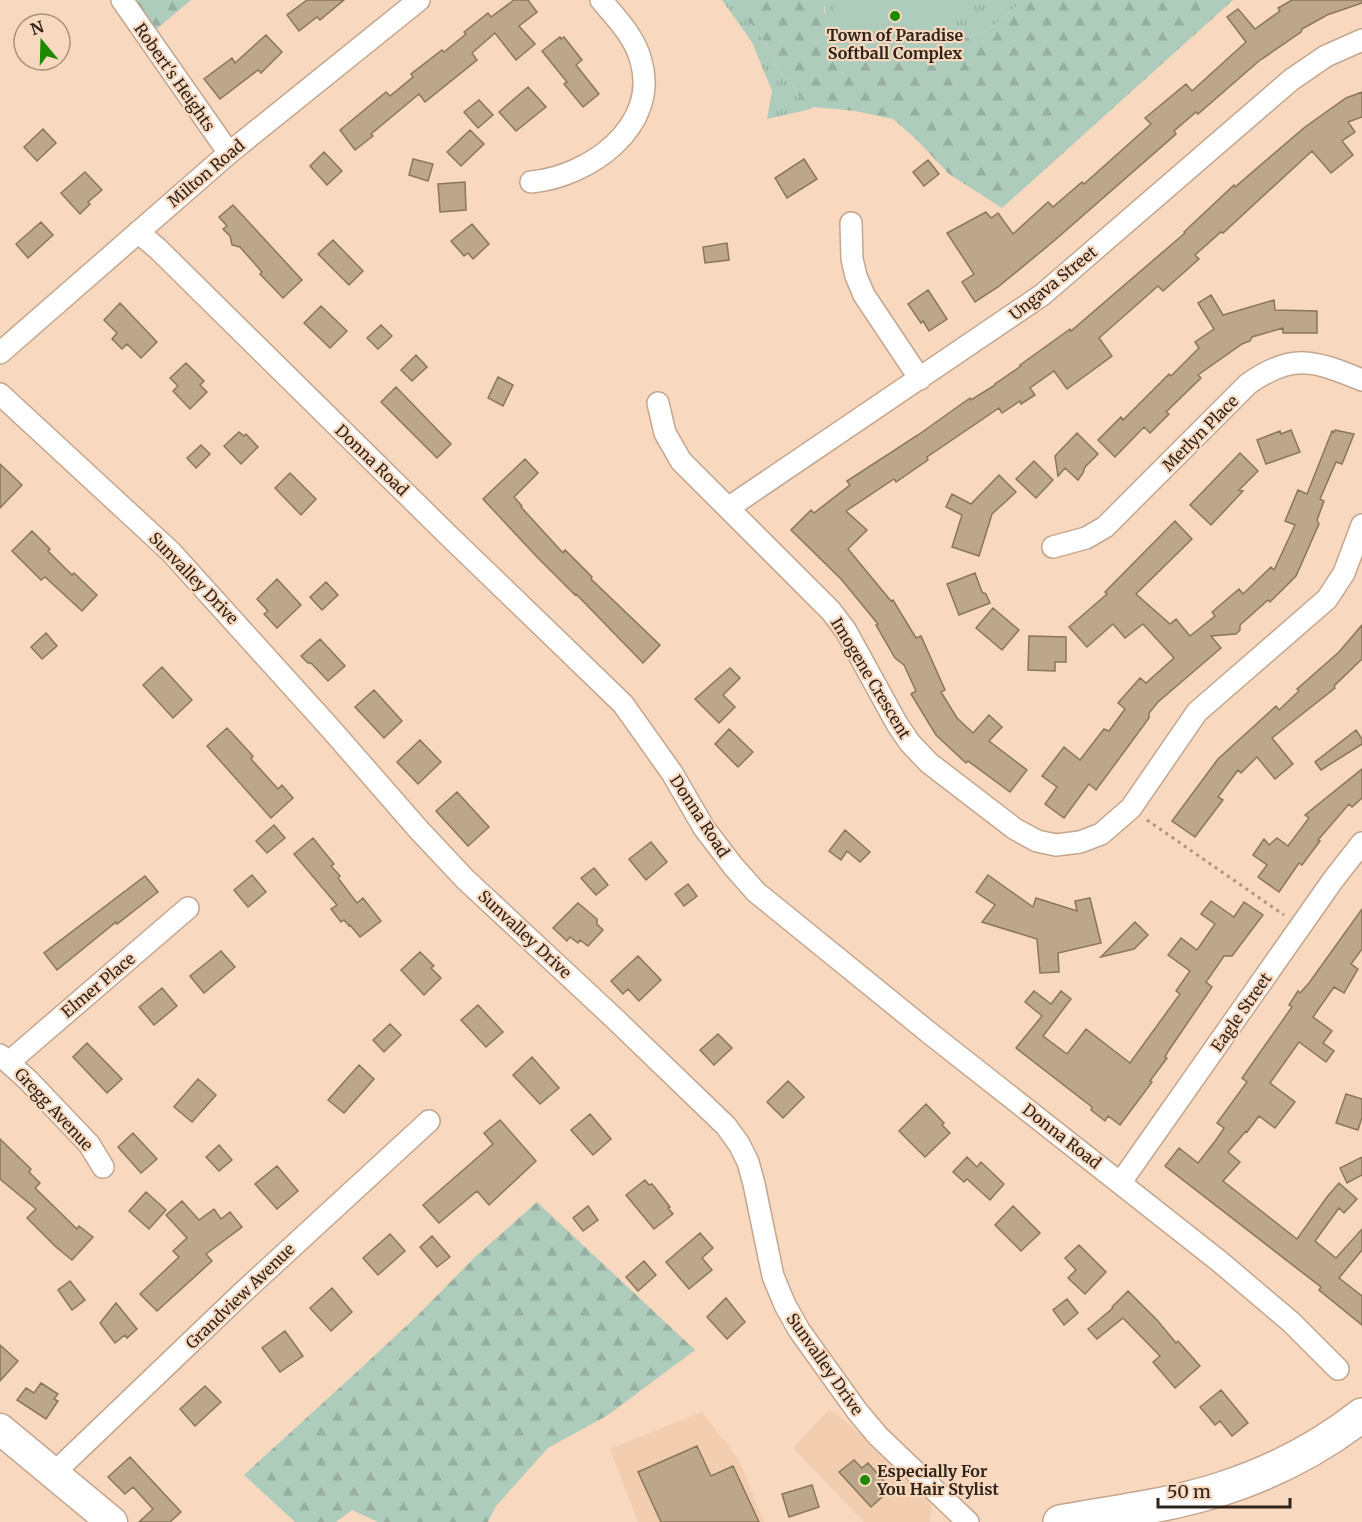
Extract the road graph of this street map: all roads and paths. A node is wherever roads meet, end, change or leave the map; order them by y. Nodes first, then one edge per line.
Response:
1 (122, 0) edge
2 (418, 0) edge
3 (602, 0) edge
4 (1362, 40) edge
5 (229, 153) junction
6 (531, 182) dead end
7 (851, 223) dead end
8 (138, 232) junction
9 (0, 353) edge
10 (920, 379) junction
11 (1362, 380) edge
12 (0, 394) edge
13 (658, 403) dead end
14 (728, 508) junction
15 (1362, 525) edge
16 (1053, 547) dead end
17 (1131, 808) junction
18 (1362, 843) edge
19 (188, 908) dead end
20 (1301, 926) junction
21 (4, 1058) edge
22 (429, 1121) dead end
23 (103, 1167) dead end
24 (1121, 1182) junction
25 (1338, 1369) dead end
26 (1362, 1415) edge
27 (0, 1429) edge
28 (54, 1473) junction
29 (112, 1522) edge
30 (968, 1522) edge
31 (1060, 1522) edge

1 - 5 street, Robert's Heights
2 - 5 street, Milton Road
3 - 6 street
4 - 10 street, Ungava Street
5 - 8 street, Milton Road
7 - 10 street
8 - 9 street, Milton Road
8 - 24 street, Donna Road
10 - 14 street, Ungava Street
11 - 16 street, Merlyn Place
12 - 30 street, Sunvalley Drive
13 - 14 street, Imogene Crescent
14 - 17 street, Imogene Crescent
15 - 17 street, Imogene Crescent
17 - 20 path
18 - 20 street, Eagle Street
19 - 21 street, Elmer Place
20 - 24 street, Eagle Street
21 - 23 street, Gregg Avenue
22 - 28 street, Grandview Avenue
24 - 25 street, Donna Road
26 - 31 main road
27 - 28 street
28 - 29 street

